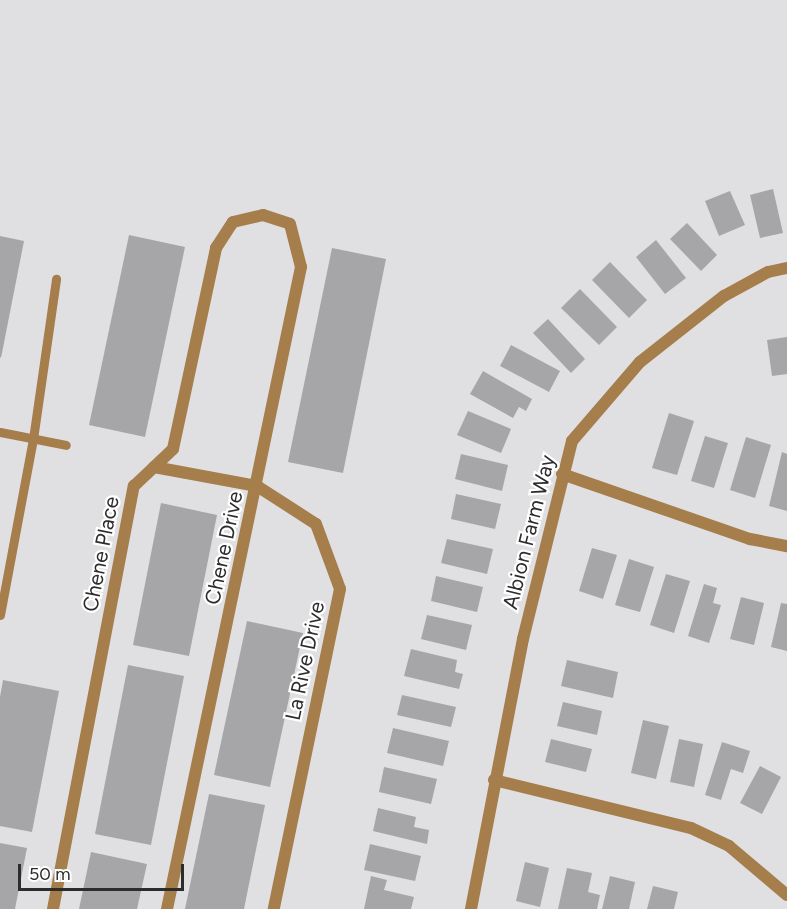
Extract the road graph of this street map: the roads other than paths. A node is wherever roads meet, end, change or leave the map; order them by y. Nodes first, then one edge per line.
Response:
1 (263, 215) joint
2 (787, 268) edge
3 (56, 279) dead end
4 (0, 432) edge
5 (33, 438) junction
6 (66, 445) dead end
7 (154, 467) junction
8 (562, 474) junction
9 (257, 486) junction
10 (787, 546) edge
11 (0, 615) edge
12 (494, 780) junction
13 (787, 895) edge
14 (53, 909) edge
15 (167, 909) edge
16 (274, 909) edge
17 (471, 909) edge

1 - 7 street, Chene Place
1 - 9 street, Chene Drive
2 - 8 street, Albion Farm Way
3 - 5 lane
4 - 5 lane
5 - 6 lane
5 - 11 lane
7 - 9 street, La Rive Drive
7 - 14 street, Chene Place
8 - 10 street
8 - 12 street, Albion Farm Way
9 - 15 street, Chene Drive
9 - 16 street, La Rive Drive
12 - 13 street
12 - 17 street, Albion Farm Way

